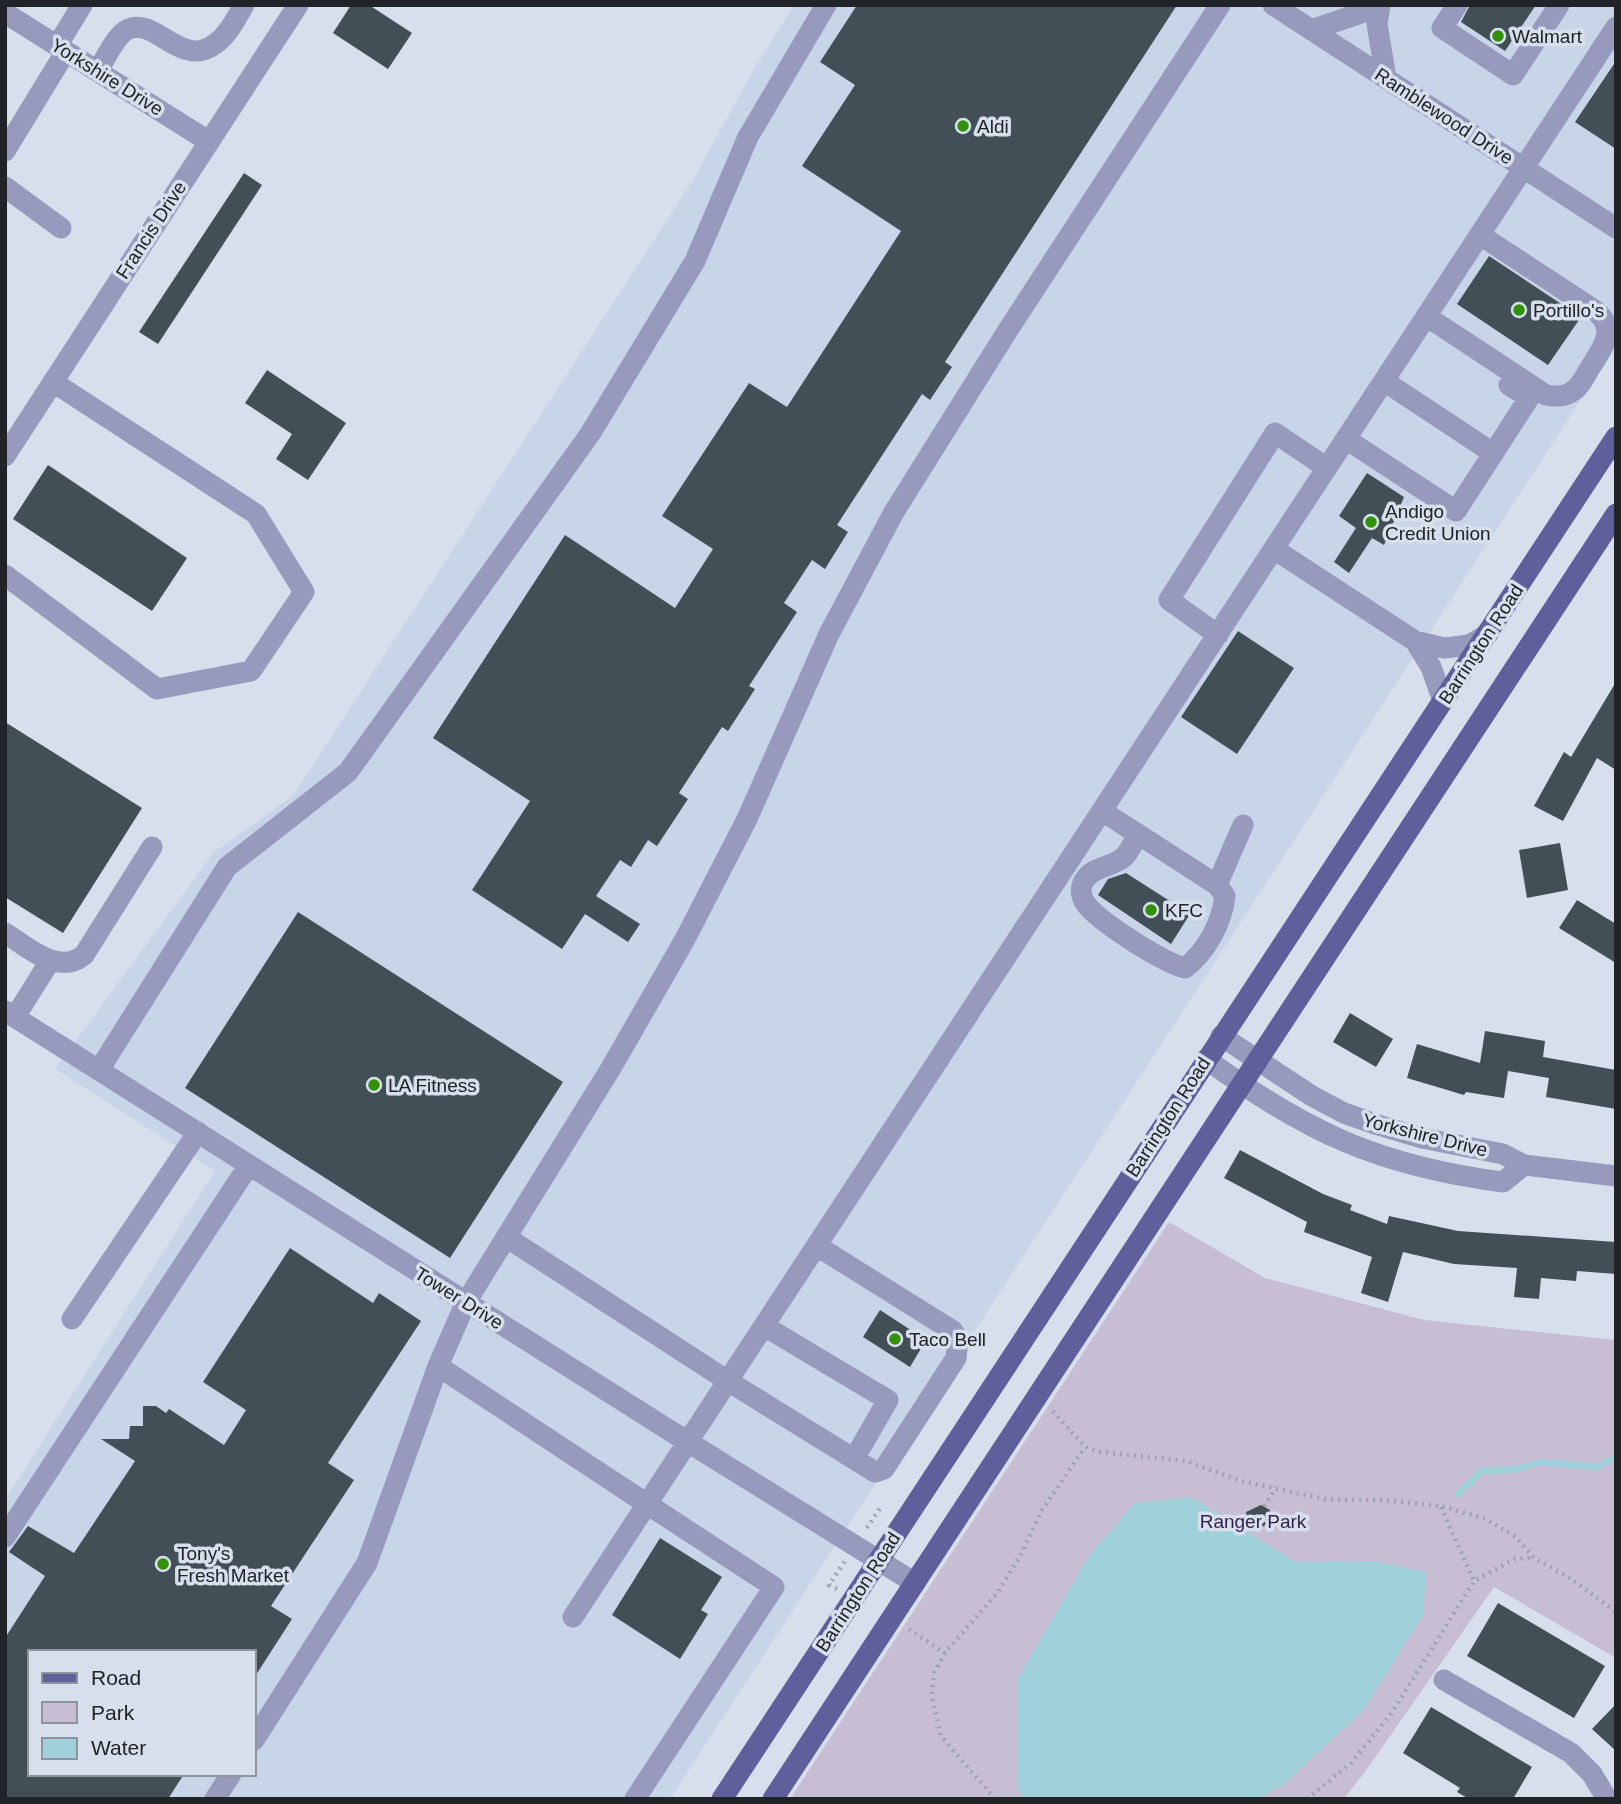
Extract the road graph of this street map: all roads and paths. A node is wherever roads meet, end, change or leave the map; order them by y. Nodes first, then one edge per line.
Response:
1 (82, 5) edge
2 (244, 5) edge
3 (298, 5) edge
4 (826, 5) edge
5 (1220, 5) edge
6 (1273, 5) edge
7 (1372, 5) edge
8 (1380, 5) edge
9 (1457, 5) edge
10 (1559, 5) edge
11 (5, 13) edge
12 (1616, 27) edge
13 (1311, 30) junction
14 (61, 48) junction
15 (97, 71) junction
16 (1385, 78) junction
17 (208, 141) junction
18 (5, 151) edge
19 (1524, 167) junction
20 (5, 187) edge
21 (61, 228) dead end
22 (1616, 228) edge
23 (1480, 235) junction
24 (1423, 321) junction
25 (1384, 381) junction
26 (53, 382) junction
27 (1616, 437) edge
28 (1346, 439) junction
29 (1493, 453) junction
30 (5, 456) edge
31 (1327, 468) junction
32 (1616, 514) edge
33 (1274, 549) junction
34 (5, 575) edge
35 (1488, 634) junction
36 (1217, 635) junction
37 (1415, 641) junction
38 (1443, 701) junction
39 (1102, 811) junction
40 (1244, 825) dead end
41 (1138, 834) junction
42 (152, 847) dead end
43 (1217, 886) junction
44 (5, 933) edge
45 (50, 961) junction
46 (10, 1014) edge
47 (1221, 1036) junction
48 (1206, 1059) junction
49 (1257, 1060) junction
50 (99, 1070) junction
51 (1240, 1084) junction
52 (198, 1132) junction
53 (249, 1165) junction
54 (1524, 1165) junction
55 (1616, 1176) edge
56 (506, 1237) junction
57 (817, 1246) junction
58 (466, 1302) junction
59 (72, 1319) dead end
60 (765, 1326) junction
61 (438, 1366) junction
62 (728, 1381) junction
63 (1052, 1410) dead end
64 (688, 1443) junction
65 (1085, 1447) junction
66 (854, 1459) junction
67 (1276, 1488) junction
68 (647, 1504) junction
69 (1264, 1506) dead end
70 (1441, 1506) junction
71 (5, 1537) edge
72 (1534, 1558) junction
73 (879, 1560) junction
74 (1474, 1581) junction
75 (915, 1583) junction
76 (1616, 1612) edge
77 (573, 1616) dead end
78 (906, 1626) dead end
79 (945, 1653) junction
80 (1444, 1680) dead end
81 (256, 1737) edge
82 (230, 1776) edge
83 (215, 1799) edge
84 (635, 1799) edge
85 (722, 1799) edge
86 (773, 1799) edge
87 (995, 1799) edge
88 (1307, 1799) edge
89 (1607, 1799) edge

1 - 14 street
2 - 15 street
3 - 17 street, Francis Drive
4 - 50 street
5 - 56 street
6 - 13 street, Ramblewood Drive
7 - 13 street
8 - 16 street
9 - 10 street
11 - 14 street, Yorkshire Drive
12 - 19 street
13 - 16 street, Ramblewood Drive
14 - 15 street, Yorkshire Drive
14 - 18 street
15 - 17 street, Yorkshire Drive
16 - 19 street, Ramblewood Drive
17 - 26 street, Francis Drive
19 - 22 street, Ramblewood Drive
19 - 23 street
20 - 21 street
23 - 24 street
23 - 24 street
24 - 25 street
24 - 29 street
25 - 28 street
25 - 29 street
26 - 30 street, Francis Drive
26 - 34 street
27 - 35 main road, Barrington Road
28 - 29 street
28 - 31 street
31 - 33 street
31 - 36 street
32 - 49 main road
33 - 36 street
33 - 37 street
35 - 37 street
35 - 38 main road, Barrington Road
36 - 39 street
37 - 38 street
38 - 47 main road, Barrington Road
39 - 41 street
39 - 57 street
40 - 43 street
41 - 43 street
41 - 43 street
42 - 45 street
44 - 45 street
45 - 46 street
46 - 50 street, Tower Drive
47 - 48 main road, Barrington Road
47 - 49 street, Yorkshire Drive
48 - 51 street, Yorkshire Drive
48 - 73 main road, Barrington Road
49 - 51 main road
49 - 54 street, Yorkshire Drive
50 - 52 street, Tower Drive
51 - 54 street, Yorkshire Drive
51 - 75 main road
52 - 53 street, Tower Drive
52 - 59 street
53 - 58 street, Tower Drive
53 - 71 street
54 - 55 street, Yorkshire Drive
56 - 58 street
56 - 62 street
57 - 60 street
57 - 66 street
58 - 61 street
58 - 64 street, Tower Drive
60 - 62 street
60 - 66 street
61 - 68 street
61 - 81 street
62 - 64 street
62 - 66 street
63 - 65 path
64 - 68 street
64 - 73 street, Tower Drive
65 - 67 path
65 - 79 path
67 - 69 path
67 - 70 path
68 - 77 street
68 - 84 street
70 - 72 path
70 - 74 path
72 - 74 path
72 - 76 path
73 - 75 street, Tower Drive
73 - 85 main road, Barrington Road
74 - 88 path
75 - 86 main road
78 - 79 path
79 - 87 path
80 - 89 street
82 - 83 street

